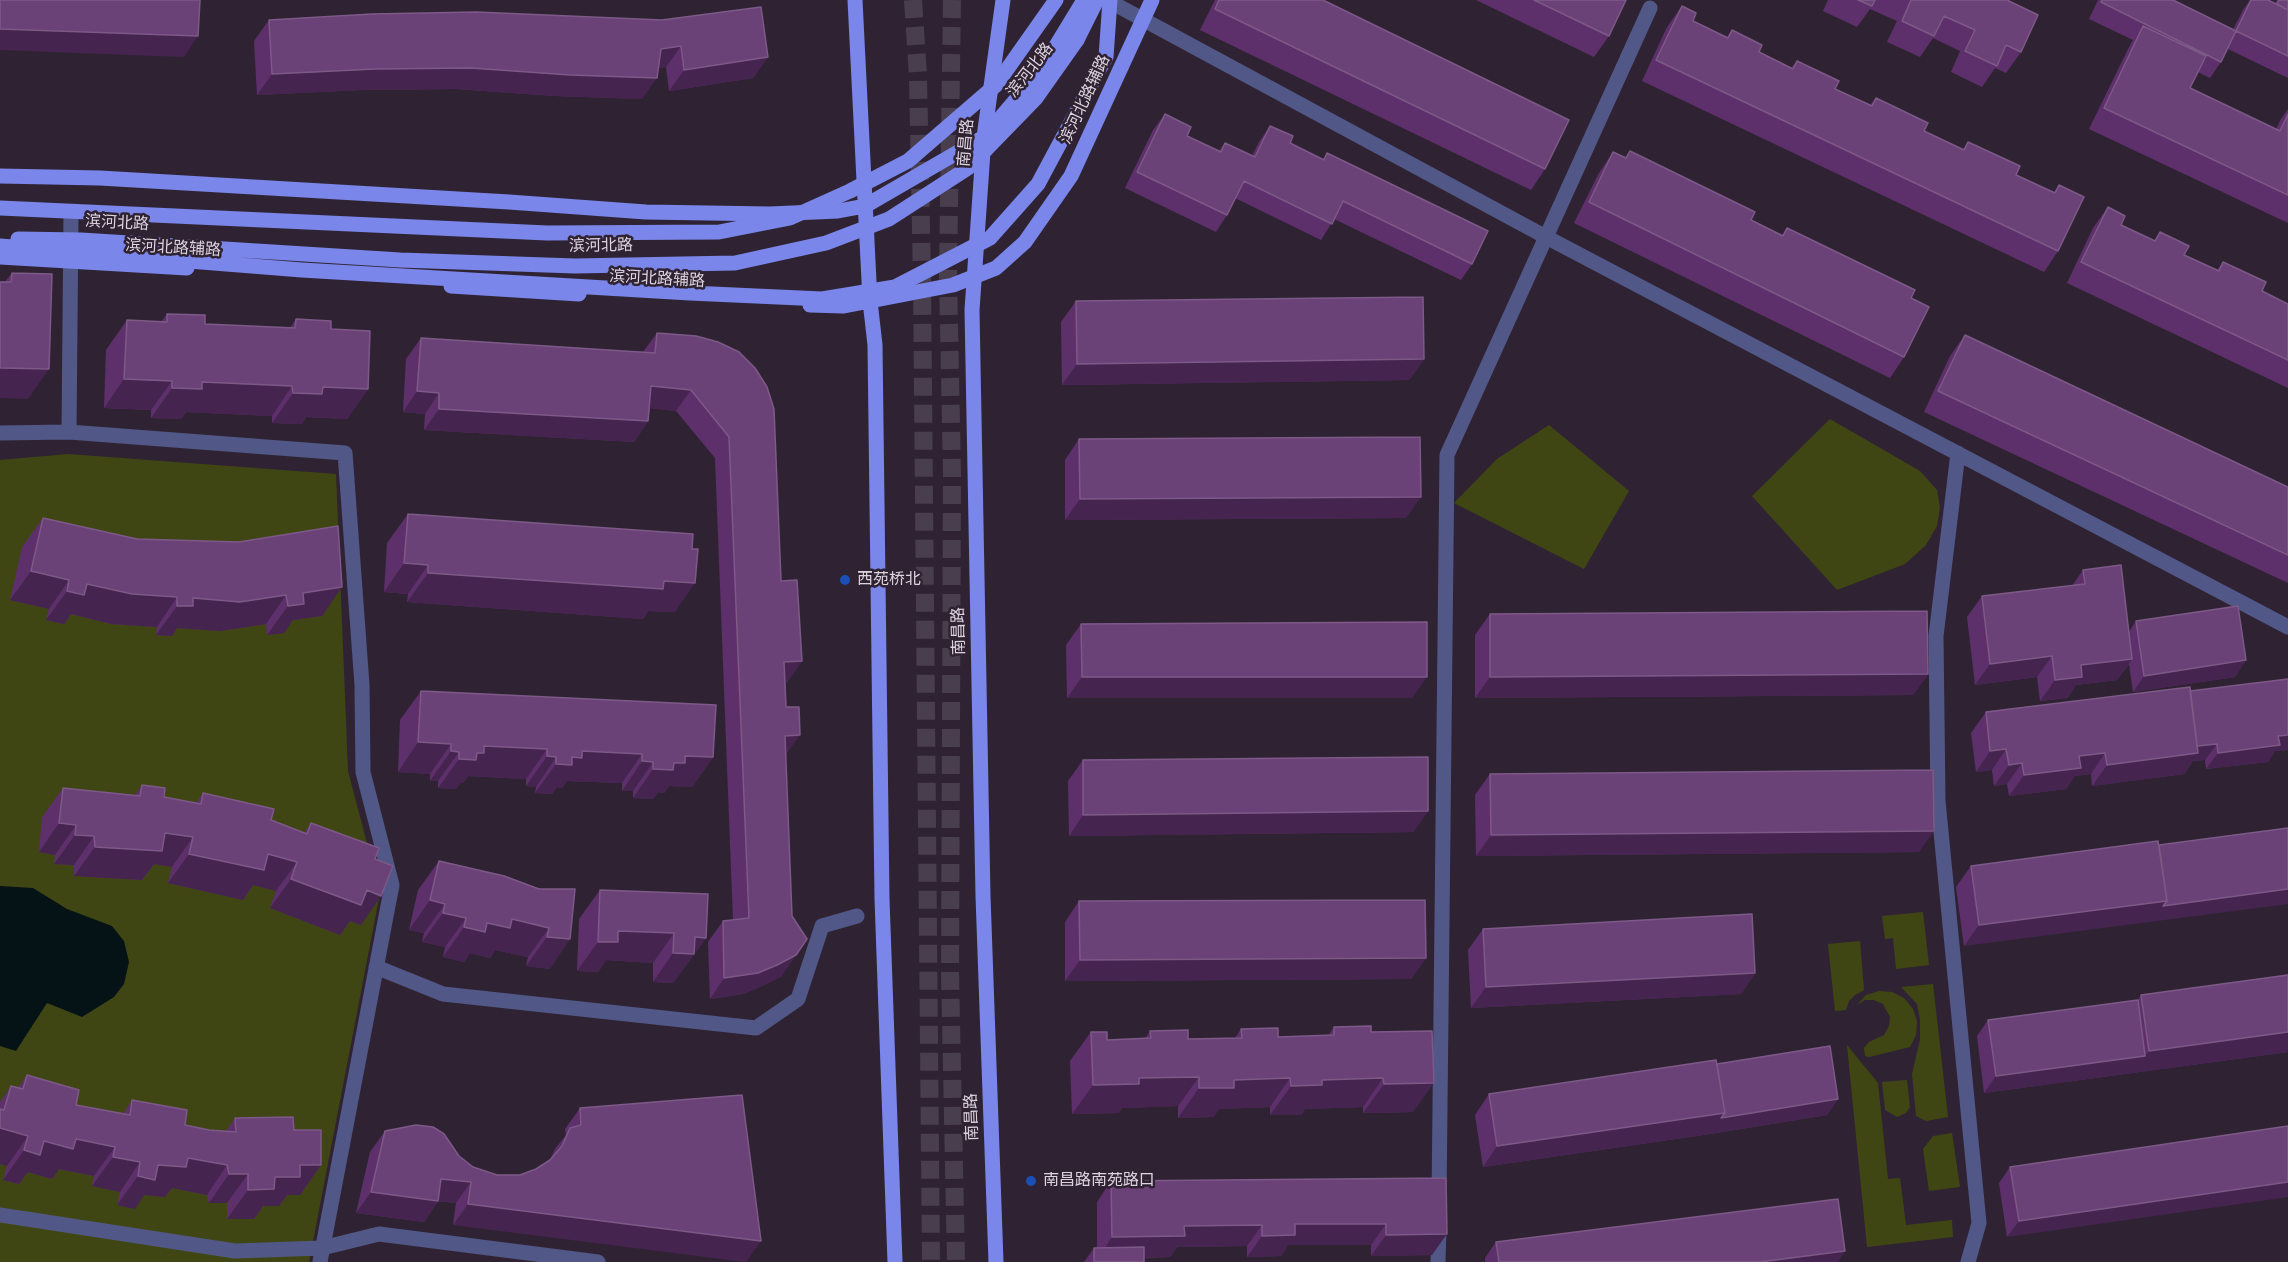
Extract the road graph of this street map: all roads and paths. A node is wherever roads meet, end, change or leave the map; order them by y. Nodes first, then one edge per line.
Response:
1 (855, 0) edge
2 (1003, 0) edge
3 (1056, 0) edge
4 (1084, 0) edge
5 (1097, 0) edge
6 (1108, 0) edge
7 (1152, 0) edge
8 (1650, 8) dead end
9 (1143, 19) junction
10 (984, 137) junction
11 (0, 176) edge
12 (865, 206) junction
13 (0, 208) edge
14 (71, 212) dead end
15 (1546, 237) junction
16 (0, 239) edge
17 (0, 246) edge
18 (0, 257) edge
19 (71, 261) junction
20 (973, 277) junction
21 (870, 301) junction
22 (69, 432) junction
23 (0, 433) edge
24 (1958, 453) junction
25 (2288, 627) edge
26 (856, 916) dead end
27 (376, 967) junction
28 (0, 1215) edge
29 (321, 1255) edge
30 (598, 1262) edge
31 (895, 1262) edge
32 (996, 1262) edge
33 (1438, 1262) edge
34 (1968, 1262) edge

1 - 12 main road
2 - 10 main road, 南昌路
3 - 13 main road, 滨河北路, bridge
4 - 10 main road
5 - 16 main road, 滨河北路, bridge
6 - 9 street
6 - 17 main road, bridge
7 - 9 main road, 滨河北路辅路
8 - 15 street
9 - 15 street
9 - 20 main road, 滨河北路辅路
10 - 12 main road
10 - 20 main road, 南昌路
11 - 12 main road
12 - 21 main road
14 - 19 street
15 - 24 street
15 - 33 street
18 - 19 main road, 滨河北路辅路
19 - 21 main road, 滨河北路辅路
19 - 22 street
20 - 21 main road, 滨河北路辅路
20 - 32 main road, 南昌路
21 - 31 main road
22 - 23 street
22 - 27 street
24 - 25 street
24 - 34 street
26 - 27 street
27 - 29 street
28 - 29 street
29 - 30 street

